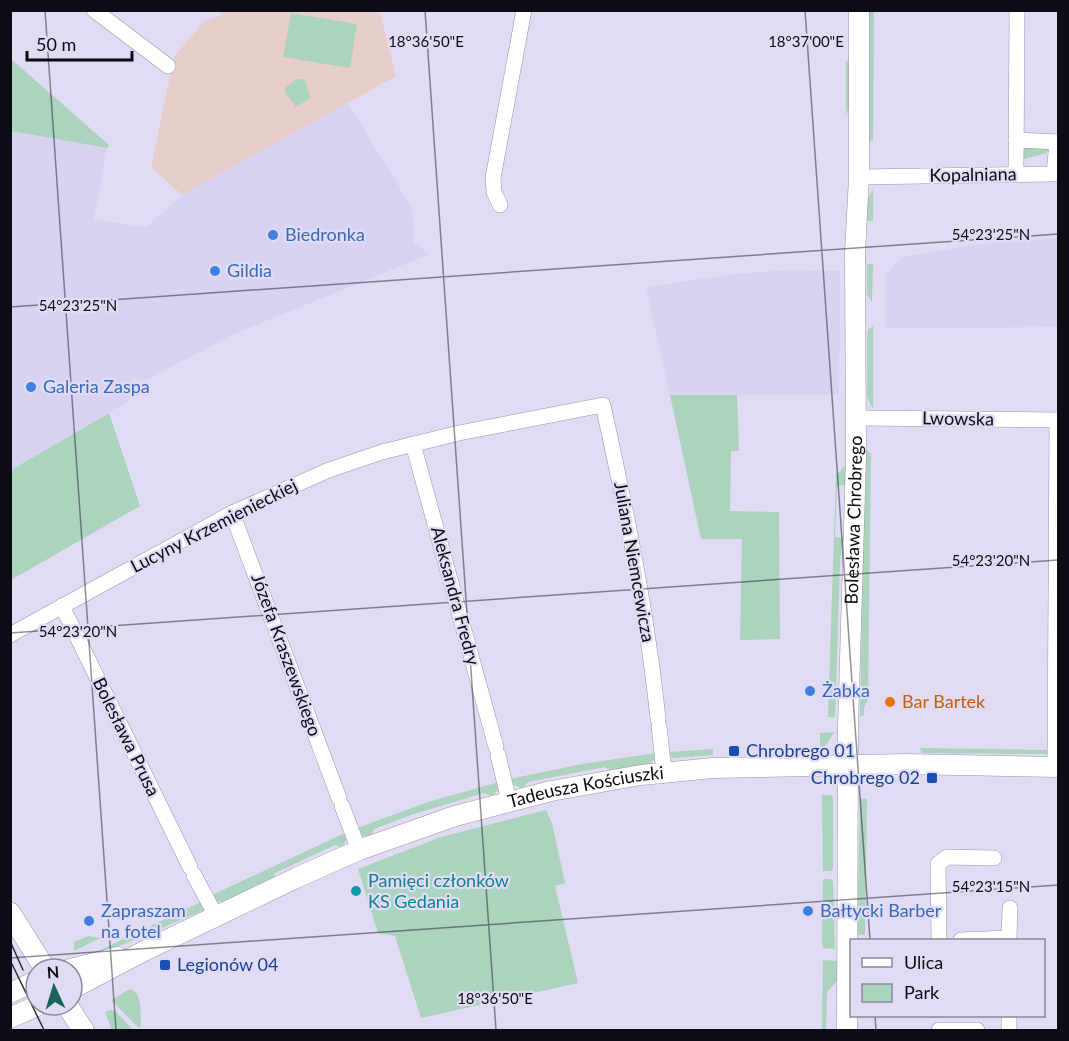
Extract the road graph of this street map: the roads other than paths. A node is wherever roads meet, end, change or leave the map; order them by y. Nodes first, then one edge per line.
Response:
1 (94, 10) edge
2 (524, 10) edge
3 (859, 10) edge
4 (1017, 10) edge
5 (168, 66) dead end
6 (1016, 140) junction
7 (1058, 141) edge
8 (1016, 174) junction
9 (859, 177) junction
10 (500, 205) dead end
11 (603, 405) joint
12 (857, 418) junction
13 (1058, 420) edge
14 (413, 444) junction
15 (232, 513) junction
16 (62, 606) junction
17 (10, 634) edge
18 (848, 766) junction
19 (1057, 767) edge
20 (664, 772) junction
21 (509, 801) junction
22 (359, 850) junction
23 (994, 858) dead end
24 (1010, 908) dead end
25 (10, 913) edge
26 (216, 916) junction
27 (939, 939) edge
28 (986, 939) edge
29 (144, 951) junction
30 (38, 957) edge
31 (84, 966) edge
32 (84, 983) edge
33 (24, 987) edge
34 (10, 993) edge
35 (24, 1012) edge
36 (75, 1017) edge
37 (10, 1018) edge
38 (83, 1030) edge
39 (847, 1030) edge
40 (939, 1030) edge
41 (977, 1030) edge

1 - 5 street
2 - 10 street
3 - 9 street, Bolesława Chrobrego
4 - 6 street
6 - 7 street, Kopalniana
6 - 8 street
7 - 8 street, Kopalniana
8 - 9 street, Kopalniana
9 - 12 street, Bolesława Chrobrego
11 - 14 street, Lucyny Krzemienieckiej
11 - 20 street, Juliana Niemcewicza
12 - 13 street, Lwowska
12 - 18 street, Bolesława Chrobrego
13 - 19 street
14 - 15 street, Lucyny Krzemienieckiej
14 - 21 street, Aleksandra Fredry
15 - 16 street, Lucyny Krzemienieckiej
15 - 22 street, Józefa Kraszewskiego
16 - 17 street, Lucyny Krzemienieckiej
16 - 26 street, Bolesława Prusa
18 - 19 street, Tadeusza Kościuszki
18 - 20 street, Tadeusza Kościuszki
18 - 39 street, Bolesława Chrobrego
20 - 21 street, Tadeusza Kościuszki
21 - 22 street, Tadeusza Kościuszki
22 - 26 street, Tadeusza Kościuszki
23 - 27 street
24 - 28 street
25 - 30 main road
26 - 29 street, Tadeusza Kościuszki
29 - 31 street, Tadeusza Kościuszki
29 - 32 street, Tadeusza Kościuszki
33 - 34 street
35 - 37 street
36 - 38 main road
40 - 41 street

